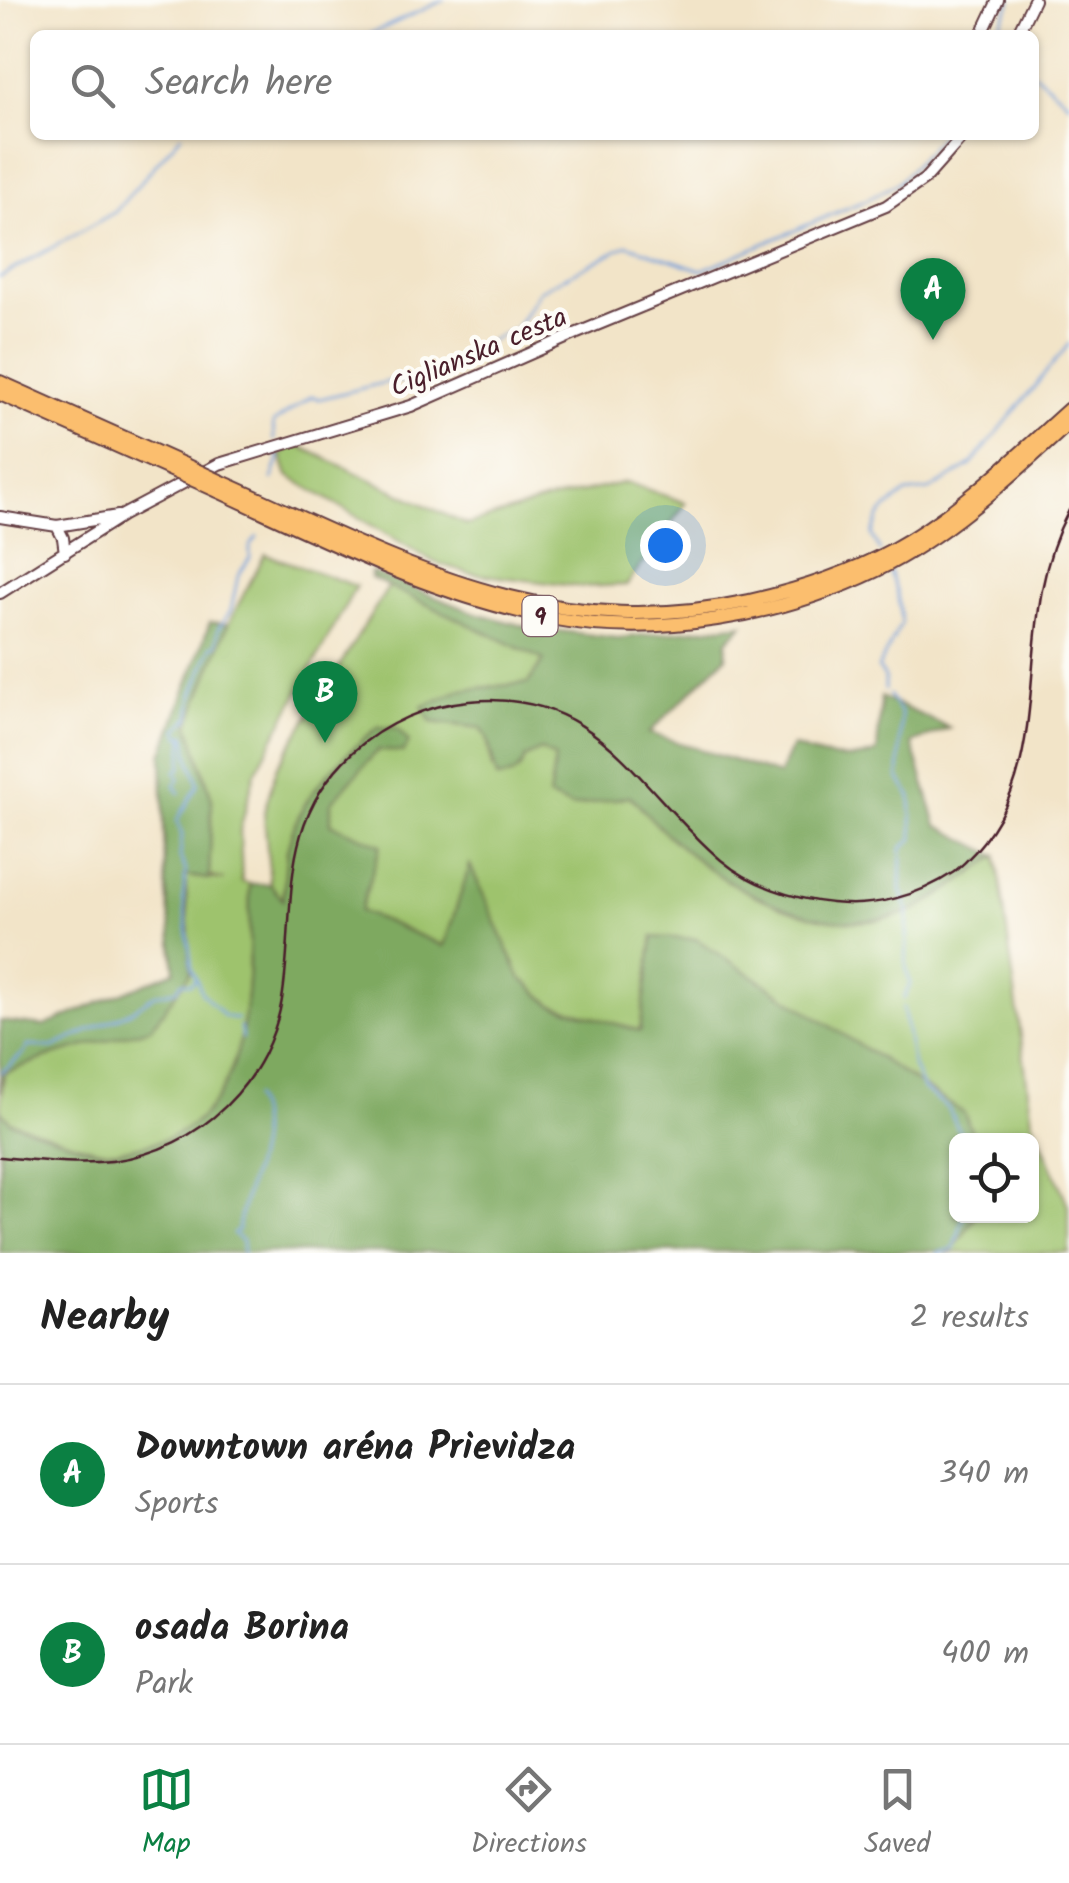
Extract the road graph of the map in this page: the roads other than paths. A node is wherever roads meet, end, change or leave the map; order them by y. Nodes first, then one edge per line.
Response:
1 (998, 0) edge
2 (1034, 0) edge
3 (984, 30) edge
4 (1020, 30) edge
5 (960, 140) edge
6 (0, 382) edge
7 (0, 394) edge
8 (1069, 409) edge
9 (1069, 423) edge
10 (180, 468) junction
11 (124, 515) junction
12 (0, 517) edge
13 (57, 526) junction
14 (65, 553) junction
15 (896, 554) junction
16 (0, 594) edge

1 - 3 street
2 - 4 street
5 - 11 street, Ciglianska cesta
6 - 10 main road, 9
7 - 10 main road, 9
8 - 15 main road, 9
9 - 15 main road, 9
10 - 15 main road, 9, bridge
11 - 13 street
11 - 14 street, Ciglianska cesta
12 - 13 street
13 - 14 street
14 - 16 street, Ciglianska cesta

